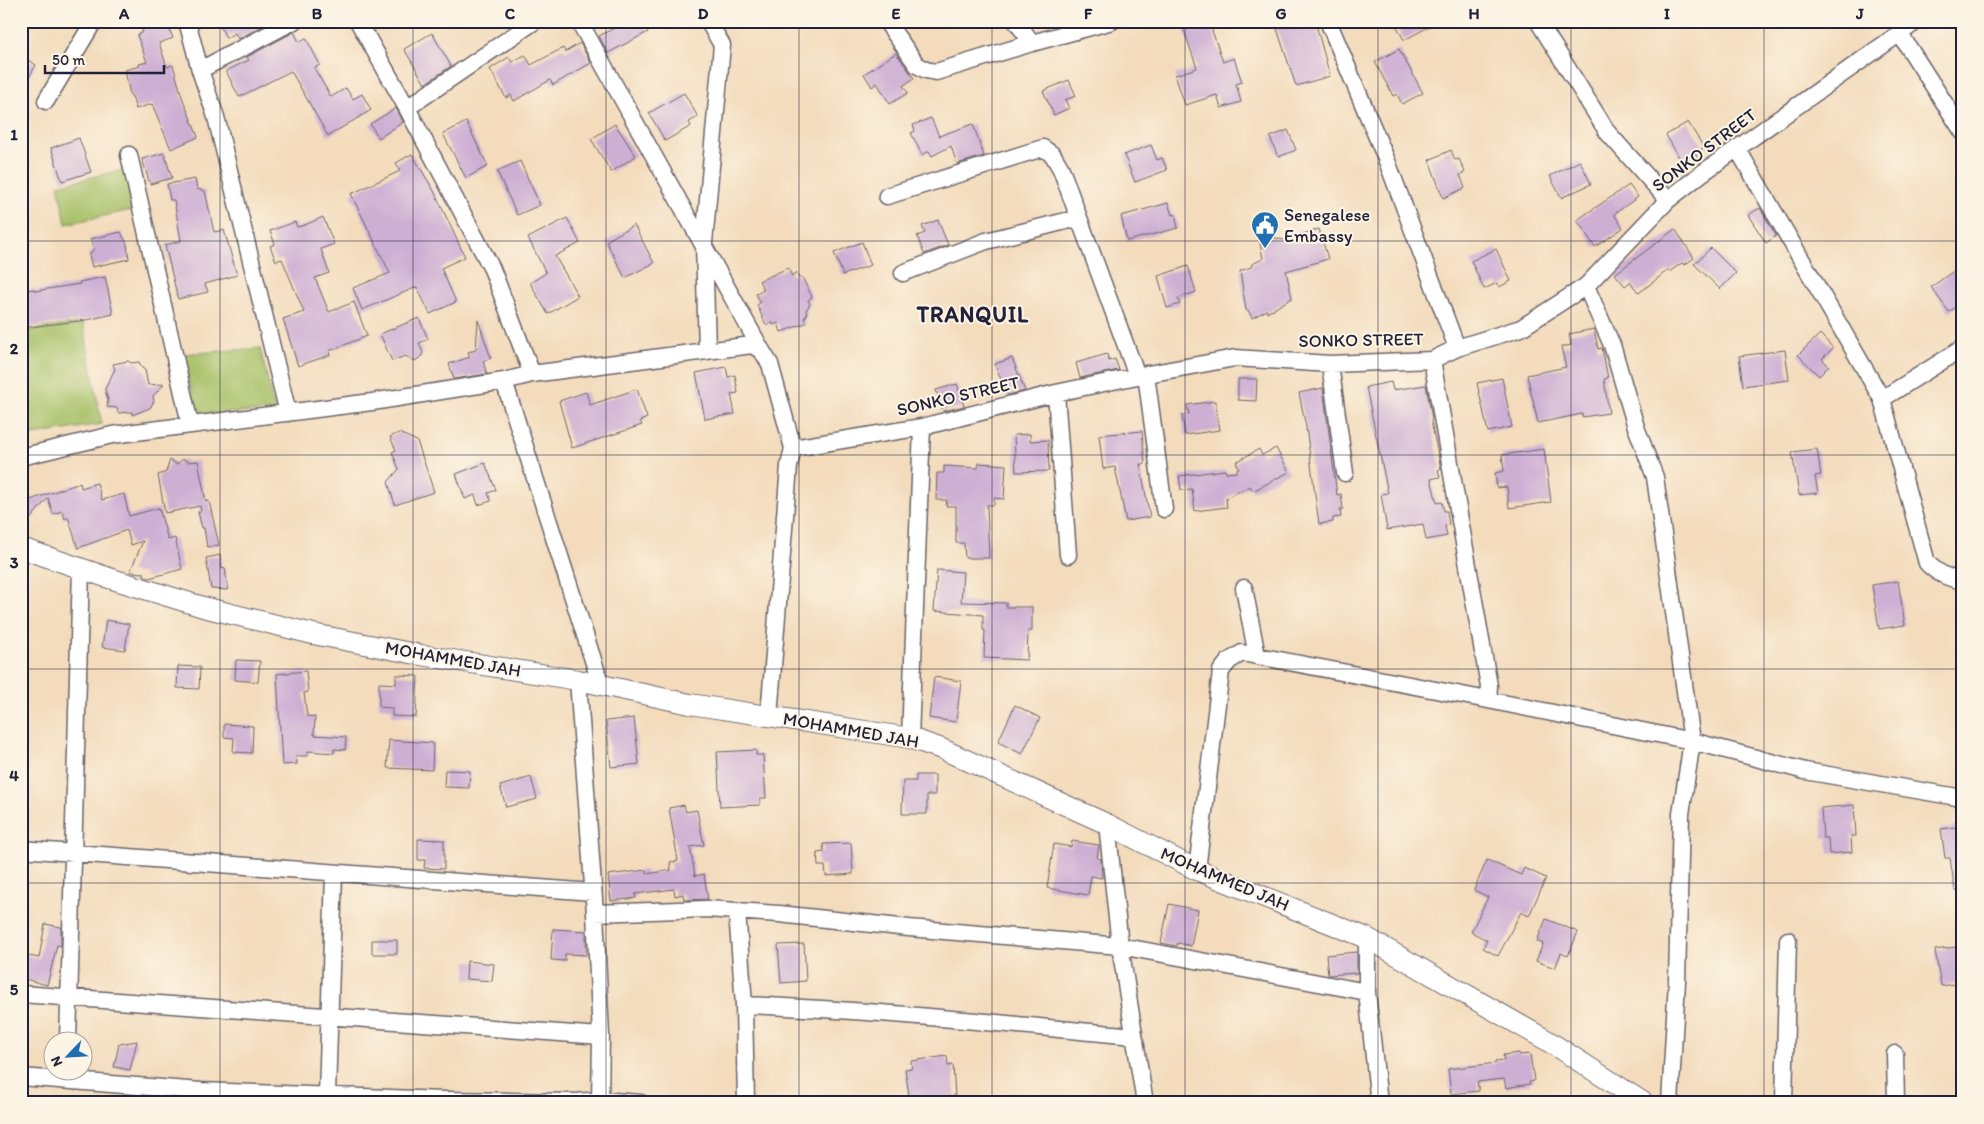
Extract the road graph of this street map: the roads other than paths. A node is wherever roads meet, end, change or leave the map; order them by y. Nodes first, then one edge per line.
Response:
1 (94, 21) edge
2 (187, 21) edge
3 (294, 21) edge
4 (358, 21) edge
5 (535, 21) edge
6 (580, 21) edge
7 (708, 21) edge
8 (886, 21) edge
9 (1016, 21) edge
10 (1112, 21) edge
11 (1328, 21) edge
12 (1538, 21) edge
13 (1917, 21) edge
14 (1900, 34) junction
15 (1032, 43) junction
16 (200, 70) junction
17 (46, 101) dead end
18 (407, 108) junction
19 (1963, 132) edge
20 (1737, 148) junction
21 (129, 155) dead end
22 (887, 196) dead end
23 (1668, 200) junction
24 (1078, 218) junction
25 (705, 247) junction
26 (903, 273) dead end
27 (1586, 286) junction
28 (1457, 348) junction
29 (1963, 348) edge
30 (707, 350) junction
31 (762, 350) junction
32 (1432, 360) junction
33 (1330, 364) junction
34 (532, 374) junction
35 (1141, 375) junction
36 (504, 381) junction
37 (1056, 393) junction
38 (1882, 399) junction
39 (288, 413) junction
40 (190, 424) junction
41 (922, 427) junction
42 (793, 448) junction
43 (21, 457) edge
44 (1345, 472) dead end
45 (1164, 509) dead end
46 (21, 548) edge
47 (1068, 555) dead end
48 (81, 568) junction
49 (1963, 580) edge
50 (1244, 588) dead end
51 (1257, 656) junction
52 (578, 680) junction
53 (601, 685) junction
54 (1488, 700) junction
55 (769, 716) junction
56 (910, 738) junction
57 (1692, 742) junction
58 (1963, 798) edge
59 (1107, 824) junction
60 (21, 849) edge
61 (73, 854) junction
62 (1197, 870) junction
63 (334, 873) junction
64 (593, 892) junction
65 (737, 912) junction
66 (595, 913) junction
67 (1367, 938) junction
68 (1788, 940) dead end
69 (1120, 946) junction
70 (1366, 992) junction
71 (21, 994) edge
72 (70, 998) junction
73 (744, 1005) junction
74 (330, 1017) junction
75 (68, 1032) edge
76 (601, 1036) junction
77 (1134, 1036) junction
78 (1895, 1054) dead end
79 (21, 1077) edge
80 (42, 1077) edge
81 (92, 1079) edge
82 (328, 1095) junction
83 (600, 1101) edge
84 (482, 1102) edge
85 (640, 1103) edge
86 (746, 1103) edge
87 (1145, 1103) edge
88 (1379, 1103) edge
89 (1644, 1103) edge
90 (1670, 1103) edge
91 (1784, 1103) edge
92 (1896, 1103) edge

1 - 17 street
2 - 16 street
3 - 16 street
4 - 18 street
5 - 18 street
6 - 25 street
7 - 25 street
8 - 15 street
9 - 15 street
10 - 15 street
11 - 28 street
12 - 23 street
13 - 14 street, SONKO STREET
14 - 19 street
14 - 20 street, SONKO STREET
16 - 39 street
18 - 34 street
20 - 23 street, SONKO STREET
20 - 38 street
21 - 40 street
22 - 24 street
23 - 27 street, SONKO STREET
24 - 26 street
24 - 35 street
25 - 30 street
25 - 31 street
27 - 28 street, SONKO STREET
27 - 57 street
28 - 32 street, SONKO STREET
29 - 38 street
30 - 31 street
30 - 34 street
31 - 42 street
32 - 33 street, SONKO STREET
32 - 54 street
33 - 35 street, SONKO STREET
33 - 44 street
34 - 36 street
35 - 37 street, SONKO STREET
35 - 45 street
36 - 39 street
36 - 53 street
37 - 41 street, SONKO STREET
37 - 47 street
38 - 49 street
39 - 40 street
40 - 43 street
41 - 42 street, SONKO STREET
41 - 56 street
42 - 55 street
46 - 48 street, MOHAMMED JAH
48 - 52 street, MOHAMMED JAH
48 - 61 street
50 - 51 street
51 - 54 street
51 - 62 street
52 - 53 street, MOHAMMED JAH
52 - 64 street
53 - 55 street, MOHAMMED JAH
54 - 57 street
55 - 56 street, MOHAMMED JAH
56 - 59 street, MOHAMMED JAH
57 - 58 street
57 - 90 street
59 - 62 street, MOHAMMED JAH
59 - 69 street
60 - 61 street
61 - 63 street
61 - 72 street
62 - 67 street, MOHAMMED JAH
63 - 64 street
63 - 74 street
64 - 66 street
65 - 66 street
65 - 69 street
65 - 73 street
66 - 76 street
67 - 70 street
67 - 89 street, MOHAMMED JAH
68 - 91 street
69 - 70 street
69 - 77 street
70 - 88 street
71 - 72 street
72 - 74 street
72 - 75 street
73 - 77 street
73 - 86 street
74 - 76 street
74 - 82 street
76 - 83 street
77 - 87 street
78 - 92 street
79 - 80 street
81 - 82 street
82 - 84 street
83 - 84 street
83 - 85 street

